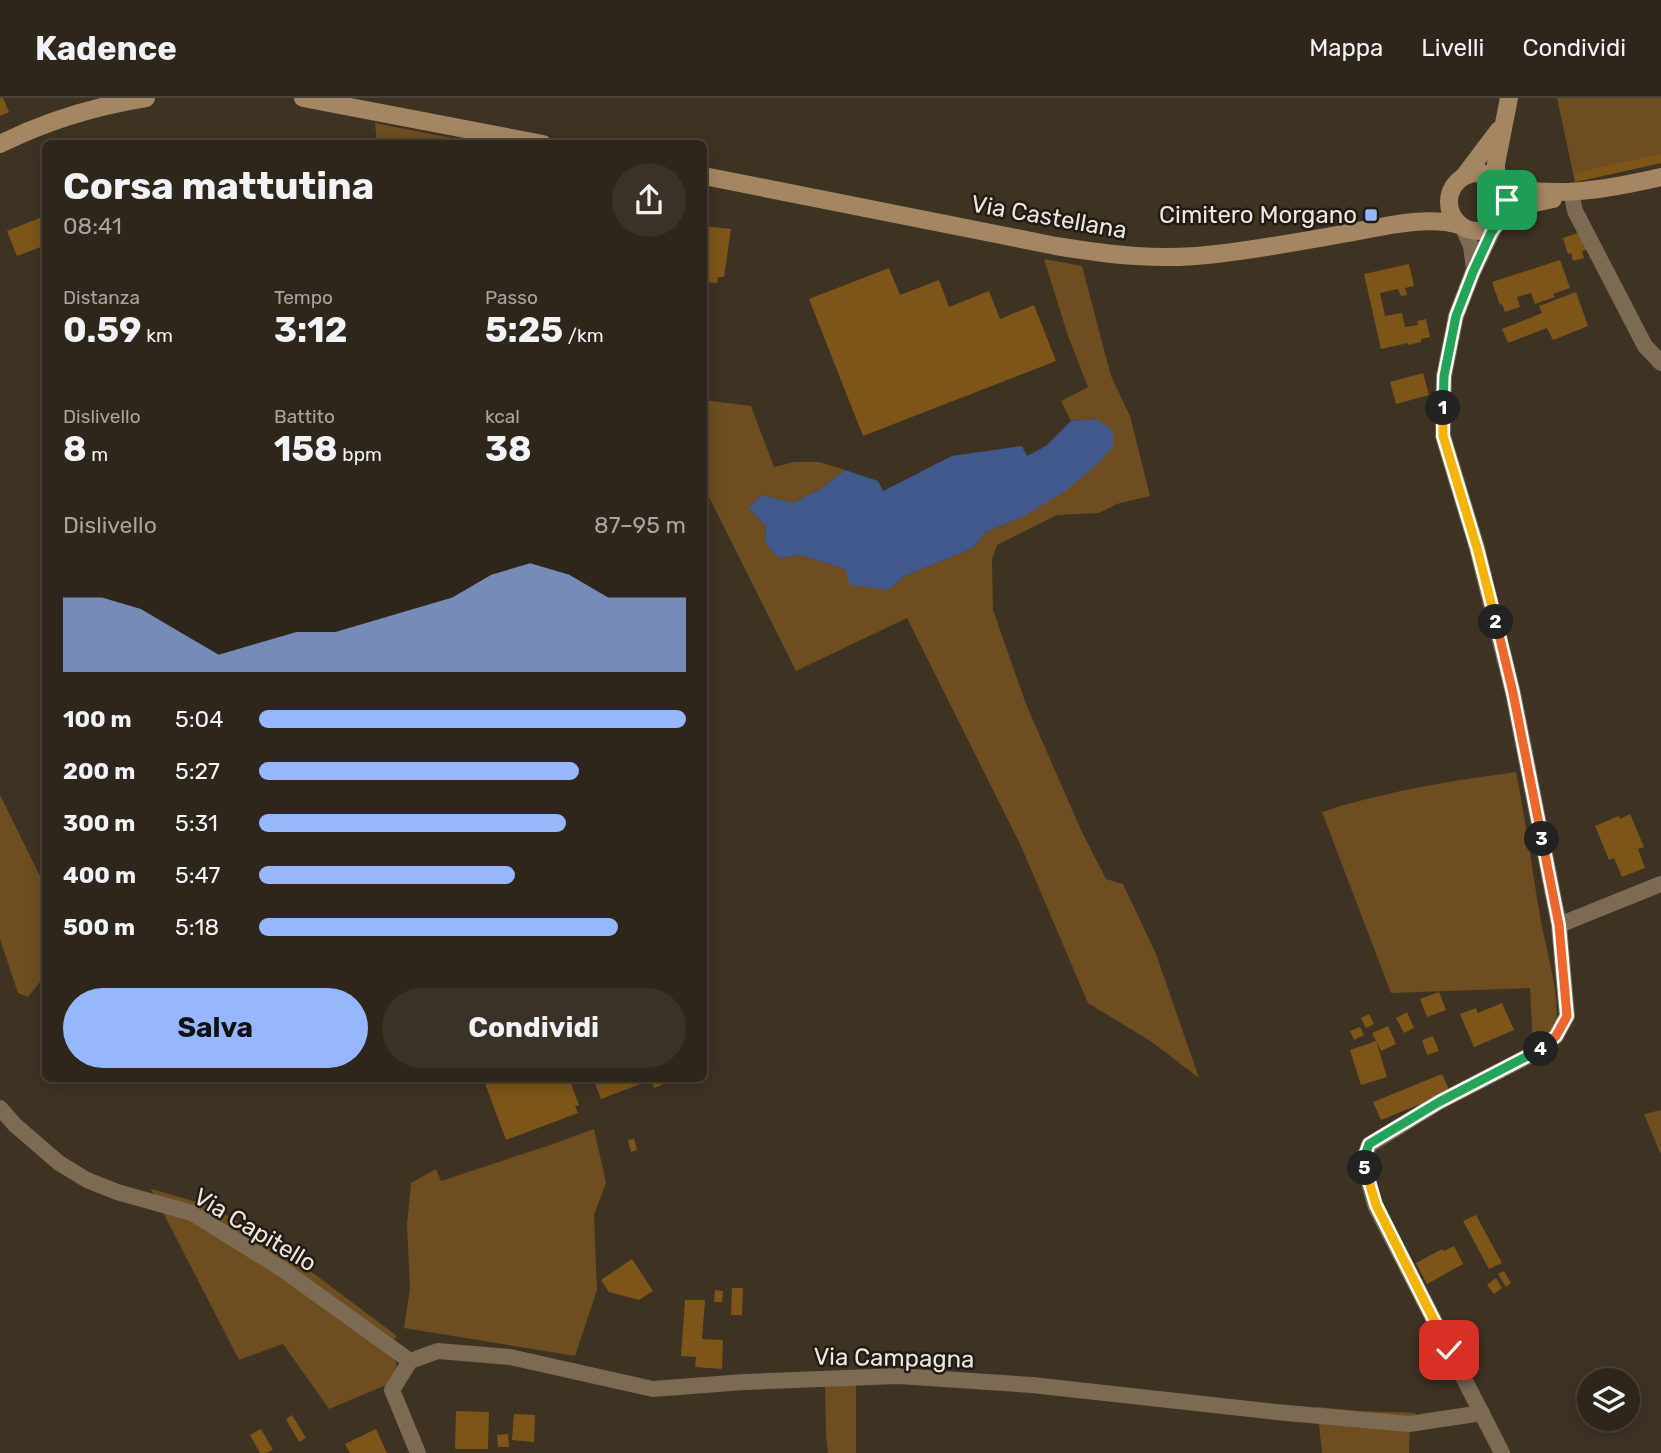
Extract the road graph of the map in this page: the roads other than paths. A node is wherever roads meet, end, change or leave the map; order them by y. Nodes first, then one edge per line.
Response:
1 (146, 98) edge
2 (303, 98) edge
3 (1509, 98) edge
4 (1504, 121) junction
5 (522, 140) edge
6 (0, 144) edge
7 (1465, 175) junction
8 (707, 177) edge
9 (1661, 177) edge
10 (1501, 184) junction
11 (1575, 192) junction
12 (1449, 195) junction
13 (1500, 220) junction
14 (1389, 226) junction
15 (1461, 226) junction
16 (1473, 272) junction
17 (1661, 363) edge
18 (1661, 884) edge
19 (1559, 925) junction
20 (0, 1108) edge
21 (410, 1361) junction
22 (1482, 1413) junction
23 (418, 1453) edge
24 (1502, 1453) edge

1 - 6 main road
2 - 5 main road
3 - 4 main road
4 - 7 main road
4 - 10 main road
7 - 10 main road
7 - 12 main road
8 - 14 main road, Via Castellana
9 - 11 main road
10 - 11 main road
10 - 13 main road
11 - 13 main road
11 - 17 street
12 - 14 main road, Via Castellana
12 - 15 main road
13 - 15 main road
13 - 16 street
14 - 15 main road, Via Castellana
15 - 16 street
16 - 19 street
18 - 19 street
19 - 22 street
20 - 21 street, Via Capitello
21 - 22 street, Via Campagna
21 - 23 street
22 - 24 street

